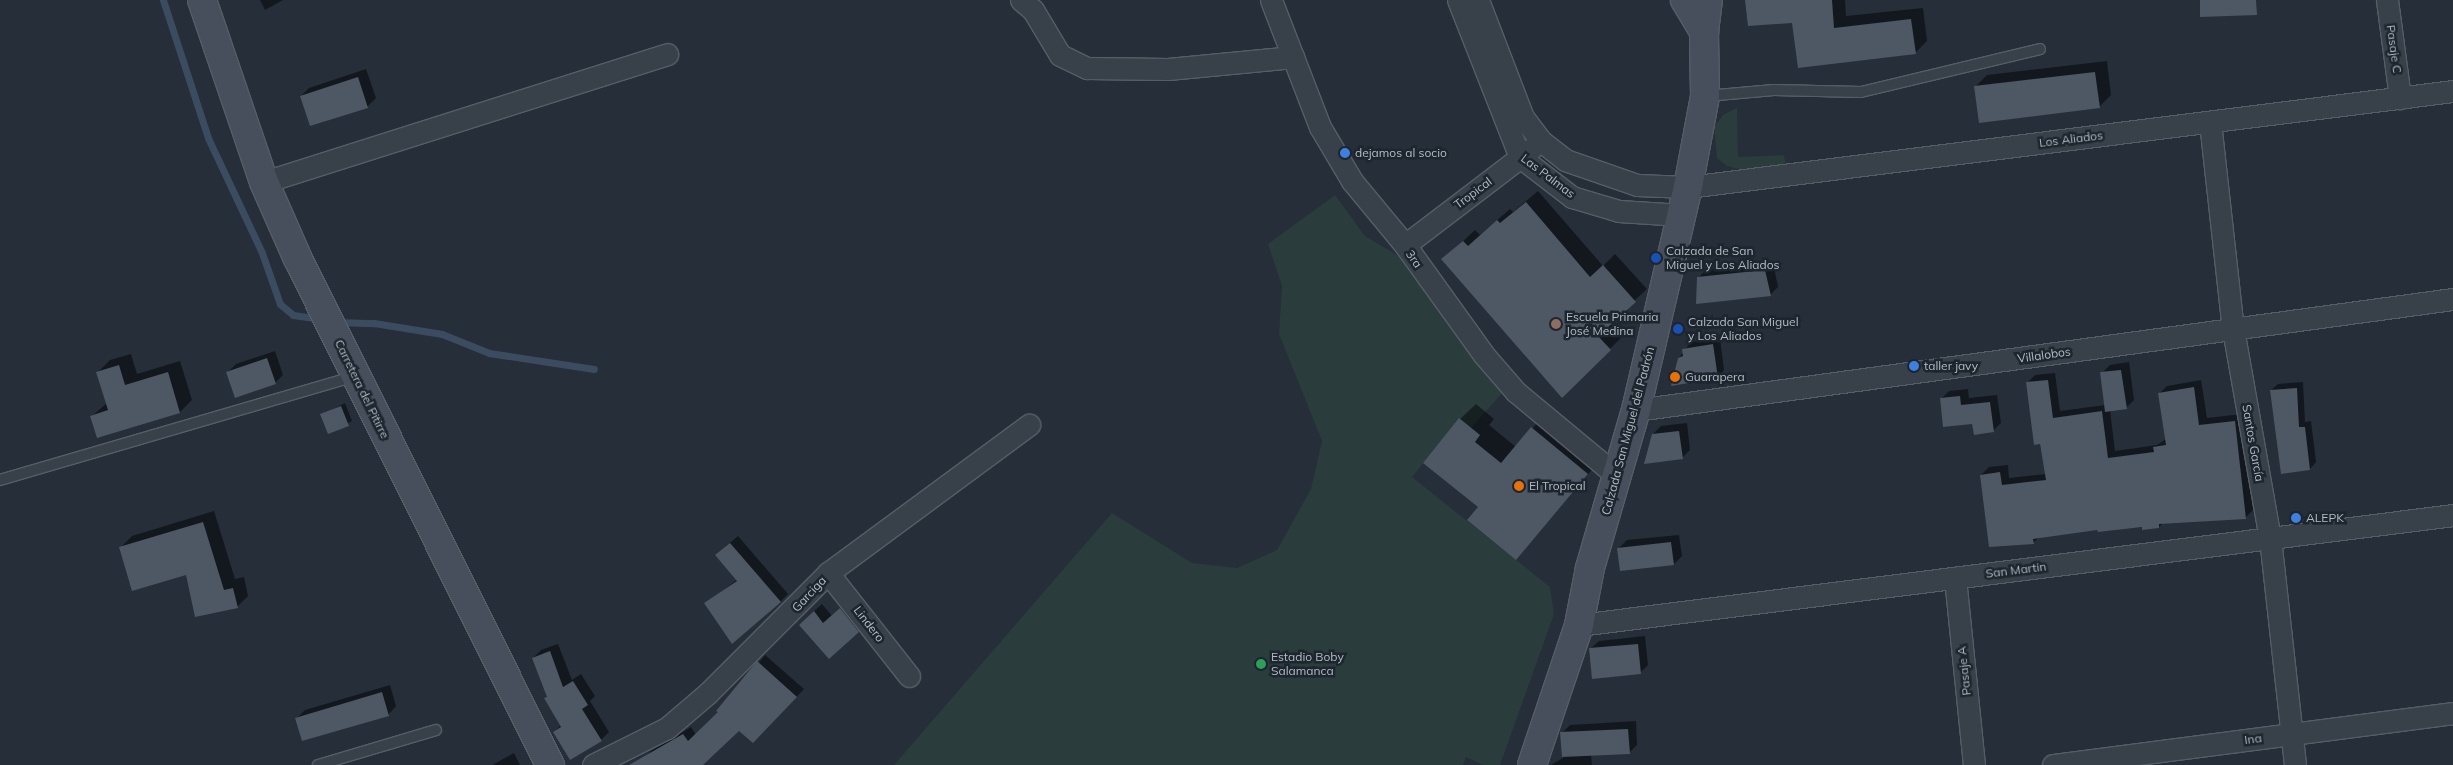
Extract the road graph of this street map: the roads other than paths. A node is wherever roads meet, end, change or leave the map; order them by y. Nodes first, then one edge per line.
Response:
1 (202, 0) edge
2 (1021, 0) edge
3 (1271, 0) edge
4 (1458, 0) edge
5 (1478, 0) edge
6 (1685, 0) edge
7 (1708, 0) edge
8 (2388, 0) edge
9 (1704, 32) junction
10 (2040, 49) dead end
11 (667, 54) dead end
12 (1293, 57) junction
13 (2453, 91) edge
14 (1705, 96) junction
15 (2400, 98) junction
16 (2210, 122) junction
17 (1541, 141) junction
18 (1520, 157) junction
19 (264, 182) junction
20 (1688, 187) junction
21 (1682, 215) junction
22 (1405, 246) junction
23 (2453, 299) edge
24 (2233, 329) junction
25 (356, 376) junction
26 (1636, 410) junction
27 (1028, 424) dead end
28 (1617, 476) junction
29 (0, 480) edge
30 (2453, 515) edge
31 (2270, 538) junction
32 (828, 573) junction
33 (1955, 578) junction
34 (1579, 625) junction
35 (909, 676) dead end
36 (2453, 713) edge
37 (436, 730) dead end
38 (2290, 734) junction
39 (318, 765) edge
40 (550, 765) edge
41 (593, 765) edge
42 (1532, 765) edge
43 (1974, 765) edge
44 (2053, 765) edge
45 (2295, 765) edge

1 - 19 main road, Carretera del Pitirre
2 - 12 street
3 - 12 street, 3ra
4 - 18 street, Las Palmas
5 - 17 street, Las Palmas
6 - 9 main road, Calzada San Miguel del Padrón
7 - 9 main road, Calzada San Miguel del Padrón
8 - 15 street, Pasaje C
9 - 14 main road, Calzada San Miguel del Padrón
10 - 14 lane
11 - 19 street
12 - 22 street, 3ra
13 - 15 street, Los Aliados
14 - 20 main road, Calzada San Miguel del Padrón
15 - 16 street, Los Aliados
16 - 20 street, Los Aliados
16 - 24 street, Santos García
17 - 18 street, Tropical
17 - 20 street, Las Palmas
18 - 21 street, Las Palmas
18 - 22 street, Tropical
19 - 25 main road, Carretera del Pitirre
20 - 21 main road, Calzada San Miguel del Padrón
21 - 26 main road, Calzada San Miguel del Padrón
22 - 28 street, 3ra
23 - 24 street, Villalobos
24 - 26 street, Villalobos
24 - 31 street, Santos García
25 - 29 lane
25 - 40 main road, Carretera del Pitirre
26 - 28 main road, Calzada San Miguel del Padrón
27 - 32 street, Garciga
28 - 34 main road, Calzada San Miguel del Padrón
30 - 31 street, San Martin
31 - 33 street, San Martin
31 - 38 street, Santos García
32 - 35 street, Lindero
32 - 41 street, Garciga
33 - 34 street, San Martin
33 - 43 street, Pasaje A
34 - 42 main road, Calzada San Miguel del Padrón
36 - 38 street, Ina
37 - 39 lane
38 - 44 street, Ina
38 - 45 street, Santos García

